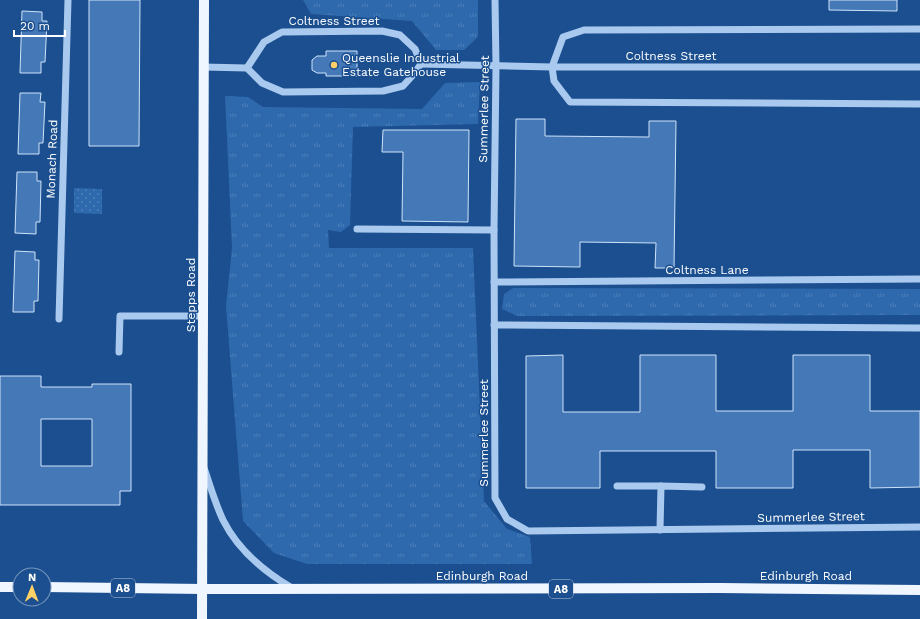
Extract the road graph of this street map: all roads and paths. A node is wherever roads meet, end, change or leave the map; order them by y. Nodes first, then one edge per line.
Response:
1 (68, 0) edge
2 (204, 0) edge
3 (495, 0) edge
4 (920, 29) edge
5 (421, 64) junction
6 (496, 66) junction
7 (203, 67) junction
8 (552, 67) junction
9 (920, 67) edge
10 (247, 68) junction
11 (920, 104) edge
12 (357, 229) dead end
13 (494, 230) junction
14 (920, 279) edge
15 (494, 282) junction
16 (204, 316) junction
17 (59, 319) dead end
18 (494, 325) junction
19 (920, 328) edge
20 (119, 352) dead end
21 (203, 464) junction
22 (617, 486) dead end
23 (661, 486) junction
24 (702, 488) dead end
25 (920, 527) edge
26 (660, 530) junction
27 (0, 587) edge
28 (12, 587) edge
29 (52, 587) edge
30 (202, 589) junction
31 (294, 589) junction
32 (920, 590) edge
33 (202, 619) edge

1 - 17 street, Monach Road
2 - 7 main road, Stepps Road
3 - 6 street, Summerlee Street
4 - 8 street
5 - 6 street, Coltness Street
5 - 10 street
5 - 10 street, Coltness Street
6 - 8 street, Coltness Street
6 - 13 street, Summerlee Street
7 - 10 street
7 - 16 main road, Stepps Road
8 - 9 street, Coltness Street
8 - 11 street
12 - 13 street
13 - 15 street, Summerlee Street
14 - 15 street, Coltness Lane
15 - 18 street, Summerlee Street
16 - 20 street
16 - 21 main road, Stepps Road
18 - 19 street
18 - 26 street, Summerlee Street
21 - 30 main road, Stepps Road
21 - 31 street
22 - 23 street
23 - 24 street
23 - 26 street
25 - 26 street, Summerlee Street
27 - 28 main road
29 - 30 main road, Edinburgh Road / A8
30 - 31 main road, Edinburgh Road / A8
30 - 33 main road, Stepps Road
31 - 32 main road, Edinburgh Road / A8

